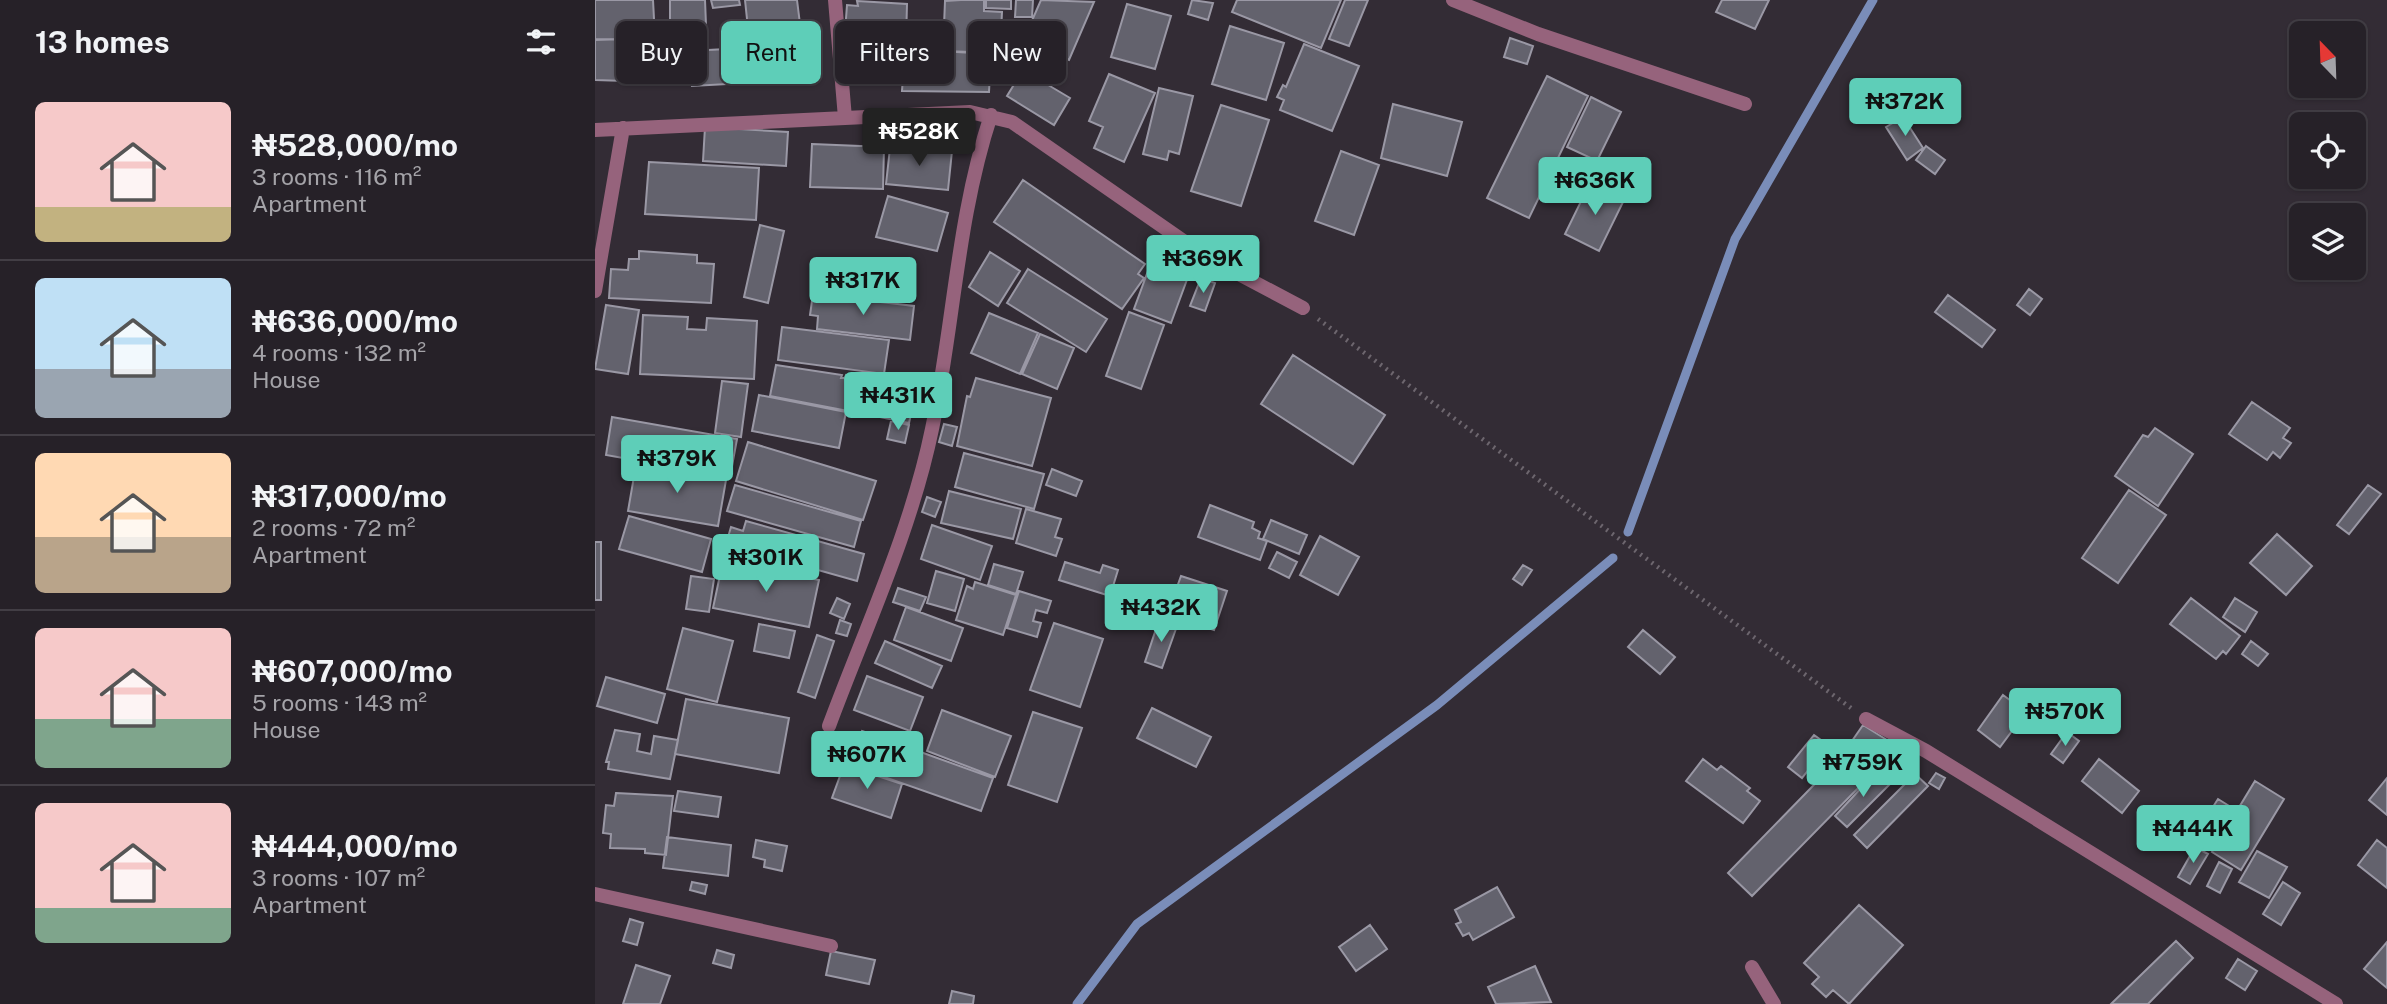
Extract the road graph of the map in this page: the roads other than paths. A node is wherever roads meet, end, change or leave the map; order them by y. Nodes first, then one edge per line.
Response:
1 (835, 0) edge
2 (1453, 0) edge
3 (1745, 104) dead end
4 (991, 115) junction
5 (845, 118) junction
6 (623, 128) junction
7 (595, 130) edge
8 (595, 291) edge
9 (1303, 308) road end
10 (1866, 719) road end
11 (829, 726) dead end
12 (595, 894) edge
13 (831, 946) dead end
14 (1752, 967) dead end
15 (1774, 1004) edge
16 (2336, 1004) edge

1 - 5 street
2 - 3 street
4 - 5 street
4 - 9 street
4 - 11 street
5 - 6 street
6 - 7 street
6 - 8 street
10 - 16 street
12 - 13 street
14 - 15 street

